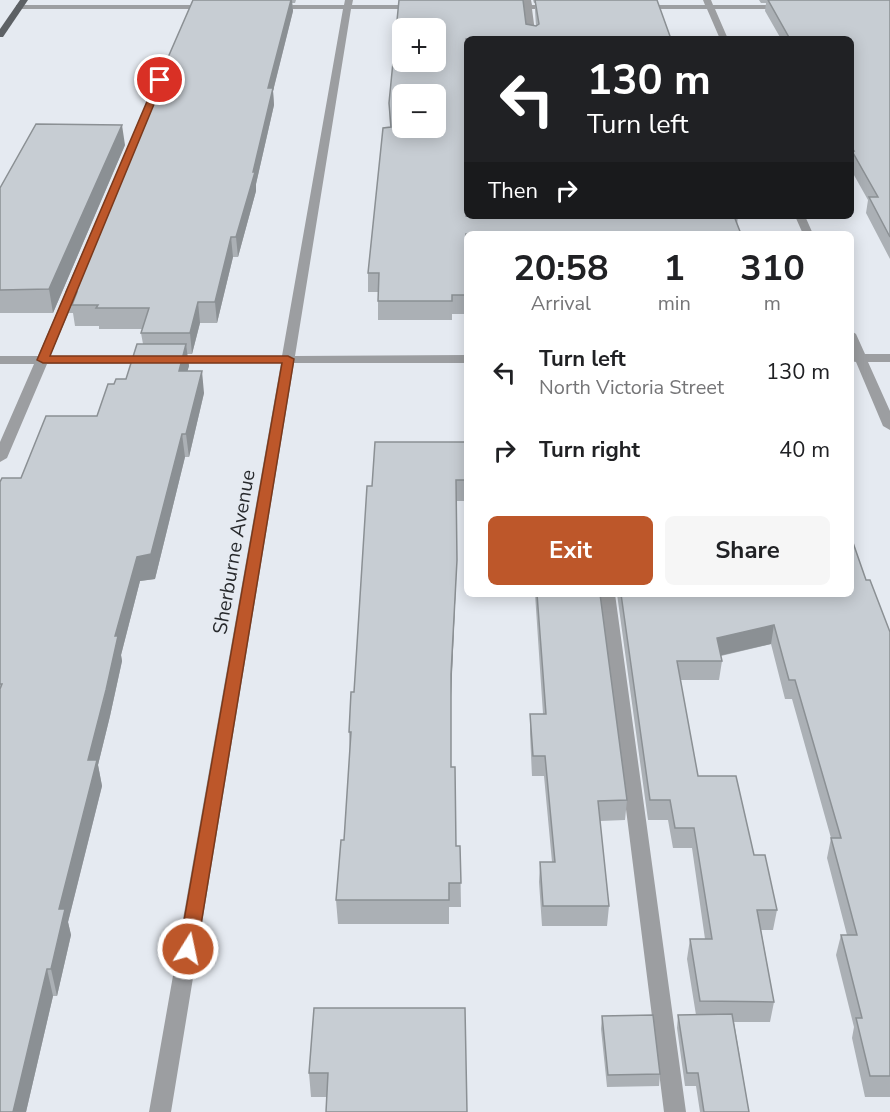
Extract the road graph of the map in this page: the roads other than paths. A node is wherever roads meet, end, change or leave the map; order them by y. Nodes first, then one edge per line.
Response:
1 (528, 3) edge
2 (709, 3) edge
3 (22, 4) edge
4 (348, 4) edge
5 (213, 7) edge
6 (269, 7) edge
7 (426, 7) edge
8 (494, 7) edge
9 (563, 7) edge
10 (631, 7) edge
11 (788, 7) edge
12 (190, 8) edge
13 (0, 35) edge
14 (532, 36) edge
15 (723, 36) edge
16 (81, 269) edge
17 (856, 358) edge
18 (890, 358) edge
19 (288, 359) junction
20 (464, 359) edge
21 (0, 360) edge
22 (43, 360) junction
23 (890, 426) edge
24 (0, 458) edge
25 (606, 597) edge
26 (160, 1112) edge
27 (675, 1112) edge

1 - 8 street
1 - 9 street
1 - 14 street
2 - 10 street
2 - 11 street
2 - 15 street
3 - 12 street
3 - 13 main road
4 - 6 street
4 - 7 street
4 - 19 street, Sherburne Avenue
5 - 12 street
16 - 22 street
17 - 18 street
17 - 23 street
19 - 20 street
19 - 22 street
19 - 26 street, Sherburne Avenue
21 - 22 street
22 - 24 street
25 - 27 street

